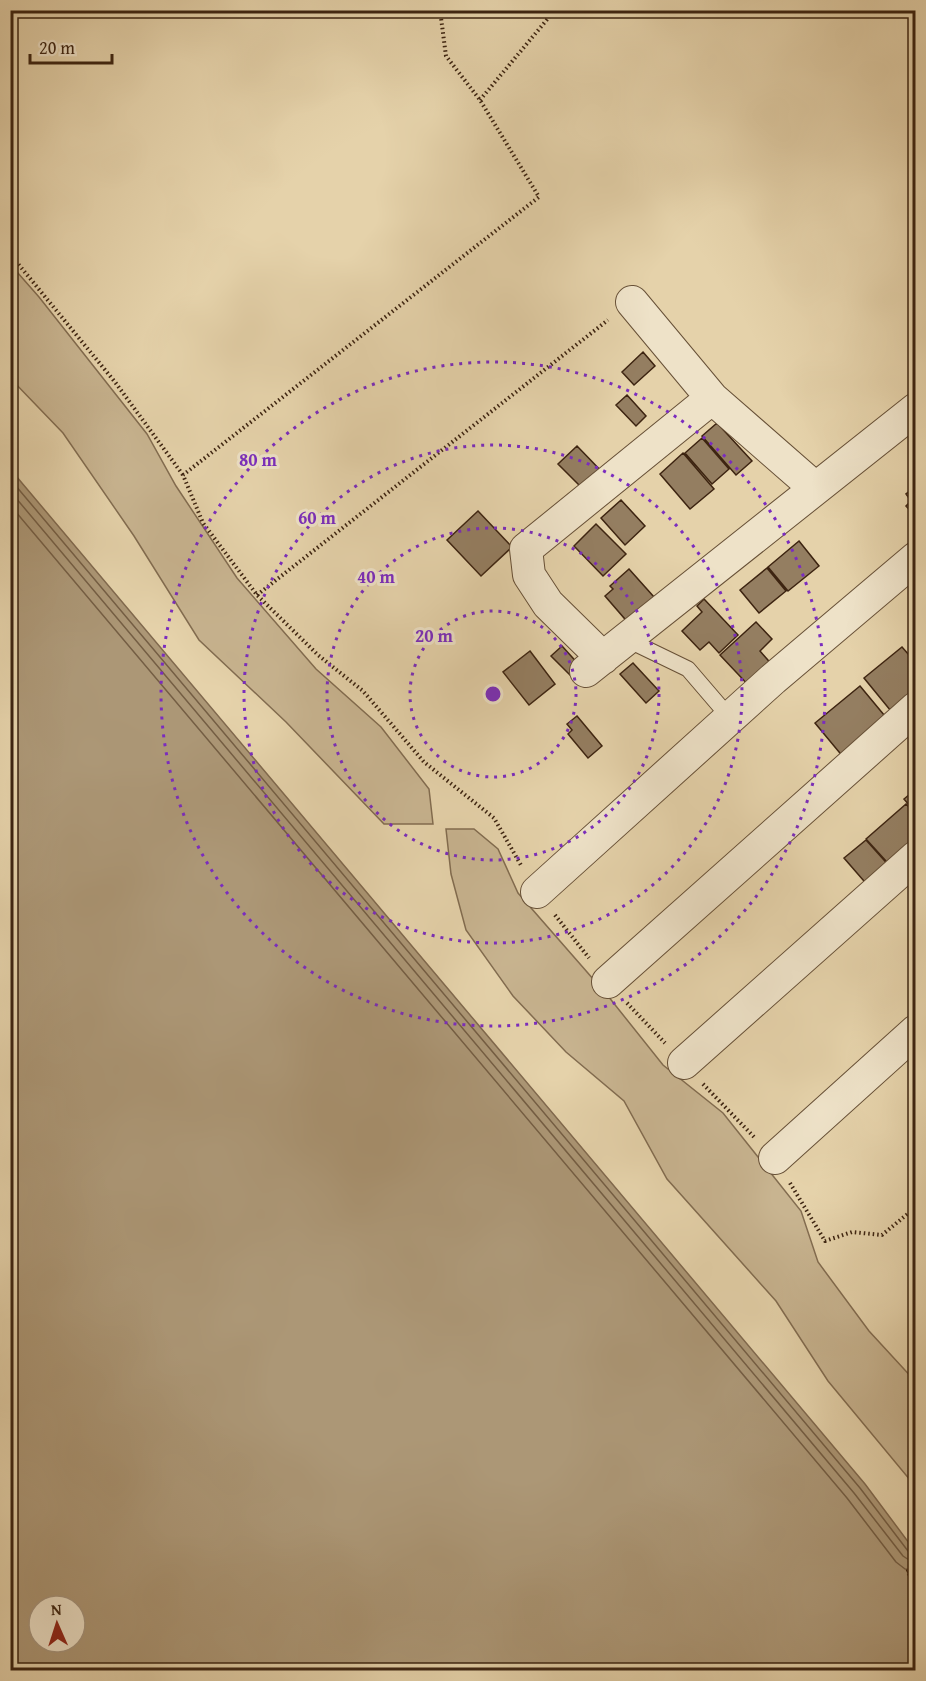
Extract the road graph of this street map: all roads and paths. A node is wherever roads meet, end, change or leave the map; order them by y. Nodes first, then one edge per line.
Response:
1 (440, 10) edge
2 (555, 10) edge
3 (480, 100) junction
4 (10, 254) edge
5 (632, 302) joint
6 (712, 398) junction
7 (915, 409) edge
8 (183, 475) junction
9 (815, 488) junction
10 (915, 558) edge
11 (257, 595) junction
12 (605, 656) junction
13 (915, 708) edge
14 (730, 718) junction
15 (915, 857) edge
16 (537, 892) junction
17 (608, 982) junction
18 (915, 1031) edge
19 (684, 1063) junction
20 (775, 1158) junction
21 (915, 1207) edge
22 (915, 1567) edge
23 (915, 1579) edge

1 - 3 path
2 - 3 path
3 - 8 path
4 - 8 path
5 - 6 street
5 - 11 path
6 - 9 street
6 - 12 street
7 - 9 street
8 - 11 path
9 - 12 street
10 - 14 street
11 - 16 path
12 - 14 lane
13 - 17 street
14 - 16 street
15 - 19 street
16 - 17 path
17 - 19 path
18 - 20 street
19 - 20 path
20 - 21 path
22 - 23 path

